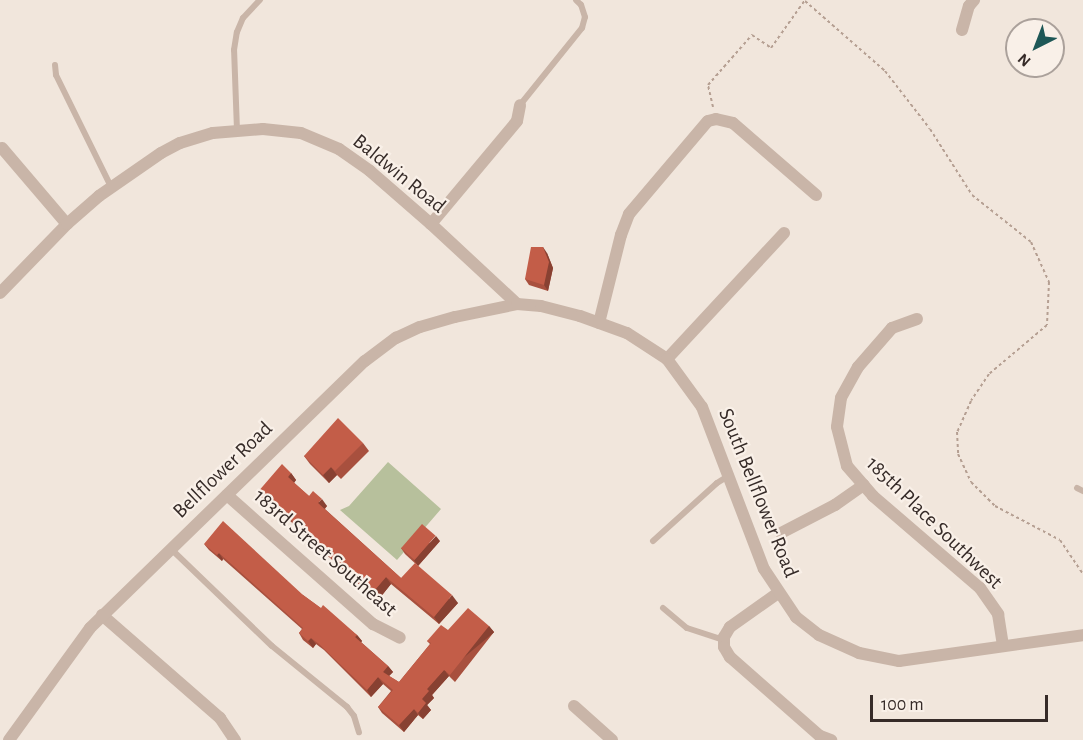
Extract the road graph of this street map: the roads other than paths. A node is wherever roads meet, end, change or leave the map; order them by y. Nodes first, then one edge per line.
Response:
1 (260, 0) edge
2 (576, 0) edge
3 (974, 0) edge
4 (962, 30) dead end
5 (55, 65) dead end
6 (520, 105) joint
7 (237, 130) junction
8 (2, 148) dead end
9 (111, 187) junction
10 (816, 195) dead end
11 (68, 224) junction
12 (431, 224) junction
13 (784, 233) dead end
14 (0, 293) edge
15 (517, 304) junction
16 (917, 319) dead end
17 (599, 323) junction
18 (667, 359) junction
19 (728, 476) junction
20 (864, 485) junction
21 (227, 495) junction
22 (782, 533) dead end
23 (653, 541) dead end
24 (171, 548) junction
25 (778, 593) junction
26 (663, 608) dead end
27 (102, 615) junction
28 (1083, 636) edge
29 (400, 638) dead end
30 (724, 640) junction
31 (1003, 645) junction
32 (574, 706) dead end
33 (359, 732) dead end
34 (16, 737) edge
35 (235, 740) edge
36 (612, 740) edge
37 (831, 740) edge

1 - 7 lane
2 - 6 lane
3 - 4 street
5 - 9 lane
6 - 12 street
7 - 9 street, Baldwin Road
7 - 12 street, Baldwin Road
8 - 11 street
9 - 11 street, Baldwin Road
10 - 17 street
11 - 14 street, Baldwin Road
12 - 15 street, Baldwin Road
13 - 18 street
15 - 17 street, South Bellflower Road
15 - 21 street, Bellflower Road
16 - 20 street, 185th Place Southwest
17 - 18 street, South Bellflower Road
18 - 19 street, South Bellflower Road
19 - 23 lane
19 - 25 street, South Bellflower Road
20 - 22 street
20 - 31 street, 185th Place Southwest
21 - 24 street, Bellflower Road
21 - 29 street, 183rd Street Southeast
24 - 27 street, Bellflower Road
24 - 33 lane
25 - 30 street
25 - 31 street, South Bellflower Road
26 - 30 lane
27 - 34 street, Bellflower Road
27 - 35 street
28 - 31 street, South Bellflower Road
30 - 37 street
32 - 36 street

